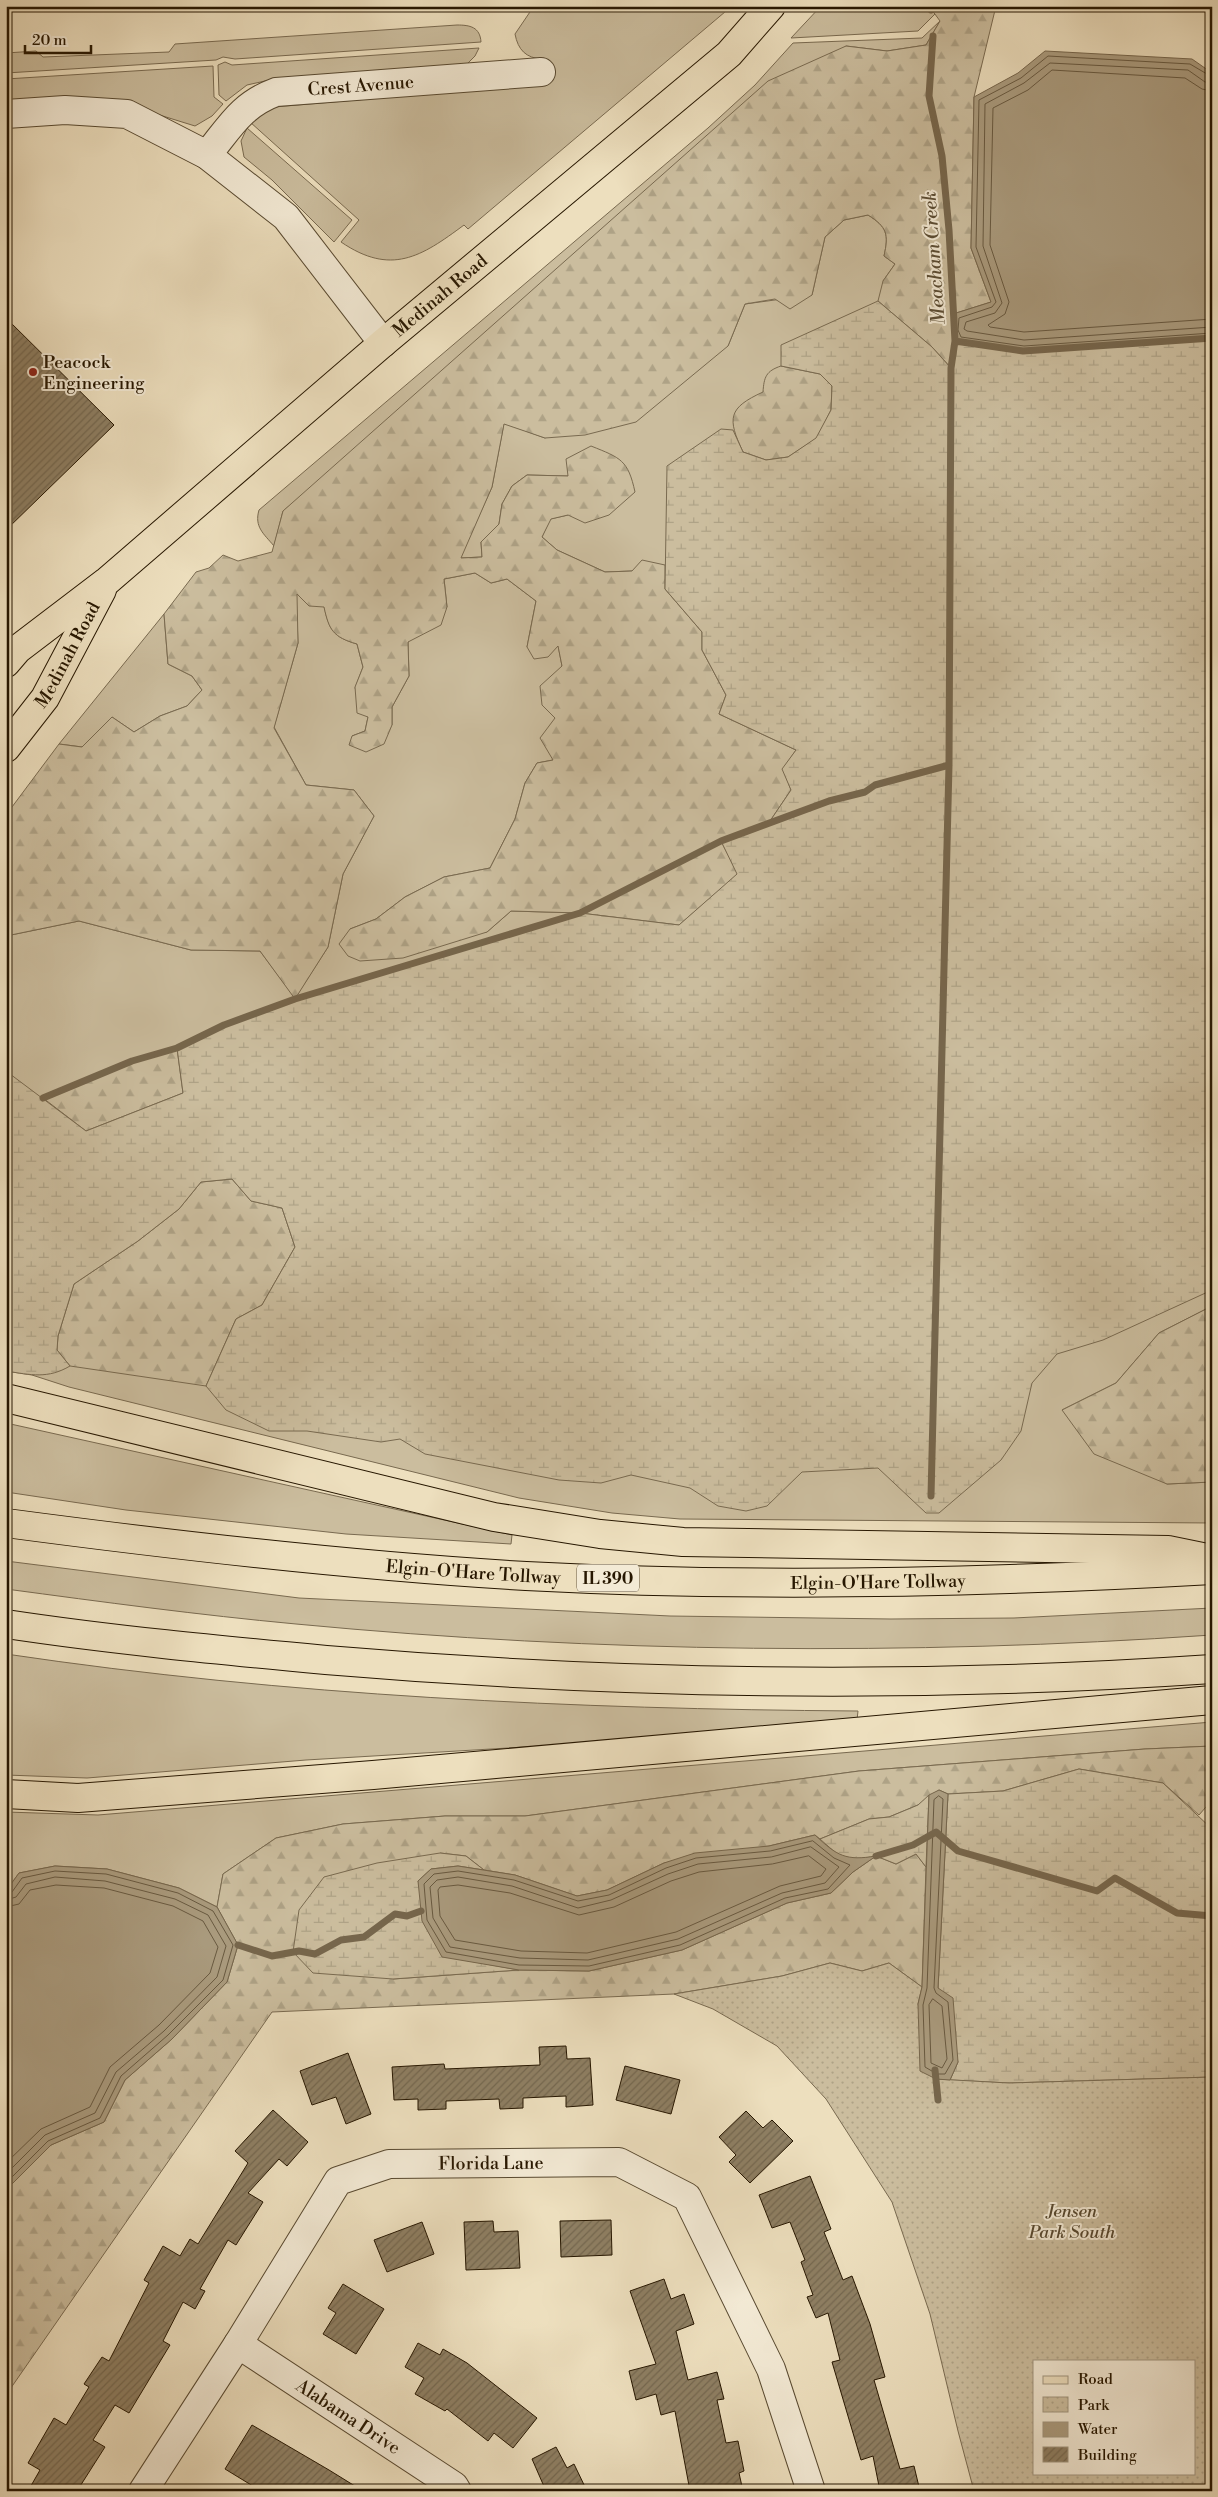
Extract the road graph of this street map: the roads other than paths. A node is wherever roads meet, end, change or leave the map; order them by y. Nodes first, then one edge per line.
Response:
1 (771, 6) edge
2 (541, 72) dead end
3 (6, 114) edge
4 (207, 155) junction
5 (383, 343) junction
6 (106, 582) junction
7 (6, 663) edge
8 (6, 748) edge
9 (6, 1398) edge
10 (6, 1524) edge
11 (1212, 1560) edge
12 (1212, 1570) edge
13 (6, 1624) edge
14 (1212, 1669) edge
15 (1212, 1700) edge
16 (6, 1794) edge
17 (238, 2344) junction
18 (143, 2491) edge
19 (457, 2491) edge
20 (811, 2491) edge

1 - 5 main road, Medinah Road
2 - 4 street, Crest Avenue
3 - 4 street
4 - 5 street
5 - 6 main road, Medinah Road
6 - 7 main road, Medinah Road
6 - 8 main road, Medinah Road
9 - 11 main road
10 - 12 main road, Elgin-O'Hare Tollway / IL 390
13 - 14 main road
15 - 16 main road
17 - 18 street, Florida Lane
17 - 19 street, Alabama Drive
17 - 20 street, Florida Lane

